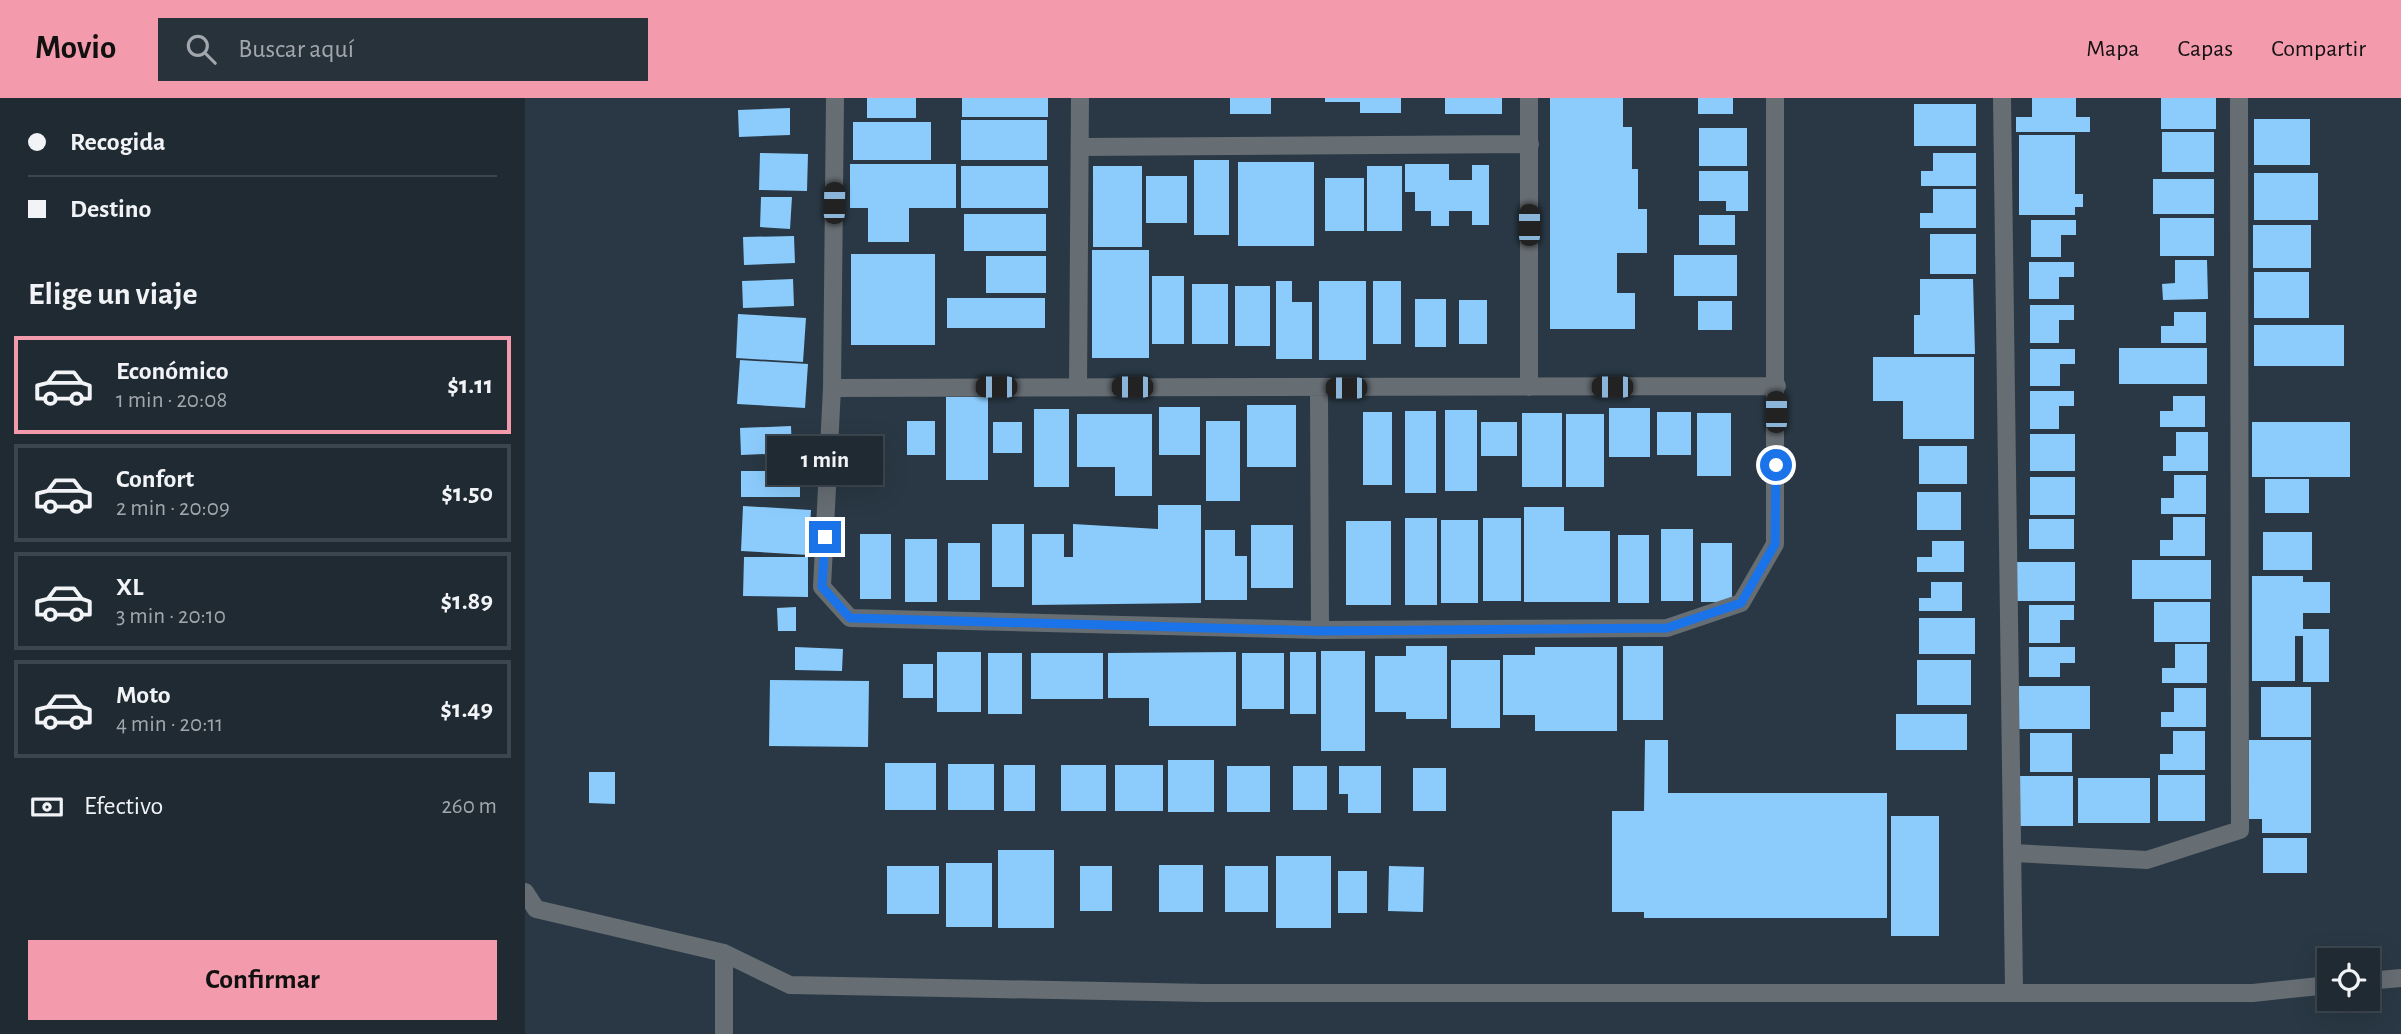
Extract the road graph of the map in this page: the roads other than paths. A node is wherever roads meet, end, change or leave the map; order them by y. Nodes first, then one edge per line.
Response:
1 (835, 98) edge
2 (1080, 98) edge
3 (1529, 98) edge
4 (1775, 98) edge
5 (2002, 98) edge
6 (2239, 98) edge
7 (1529, 144) junction
8 (1081, 147) junction
9 (1777, 386) junction
10 (1078, 387) junction
11 (1529, 387) junction
12 (832, 388) junction
13 (1319, 388) junction
14 (1320, 631) junction
15 (2013, 853) junction
16 (525, 892) edge
17 (724, 953) junction
18 (2401, 978) edge
19 (2380, 980) edge
20 (2317, 986) edge
21 (2014, 990) junction
22 (724, 1034) edge

1 - 12 street
2 - 8 street
3 - 7 street
4 - 9 street
5 - 15 street
6 - 15 street
7 - 8 street
7 - 11 street
8 - 10 street
9 - 11 street
9 - 14 street
10 - 12 street
10 - 13 street
11 - 13 street
12 - 14 street
13 - 14 street
15 - 21 street
16 - 17 street
17 - 21 street
17 - 22 street
18 - 19 street
20 - 21 street

